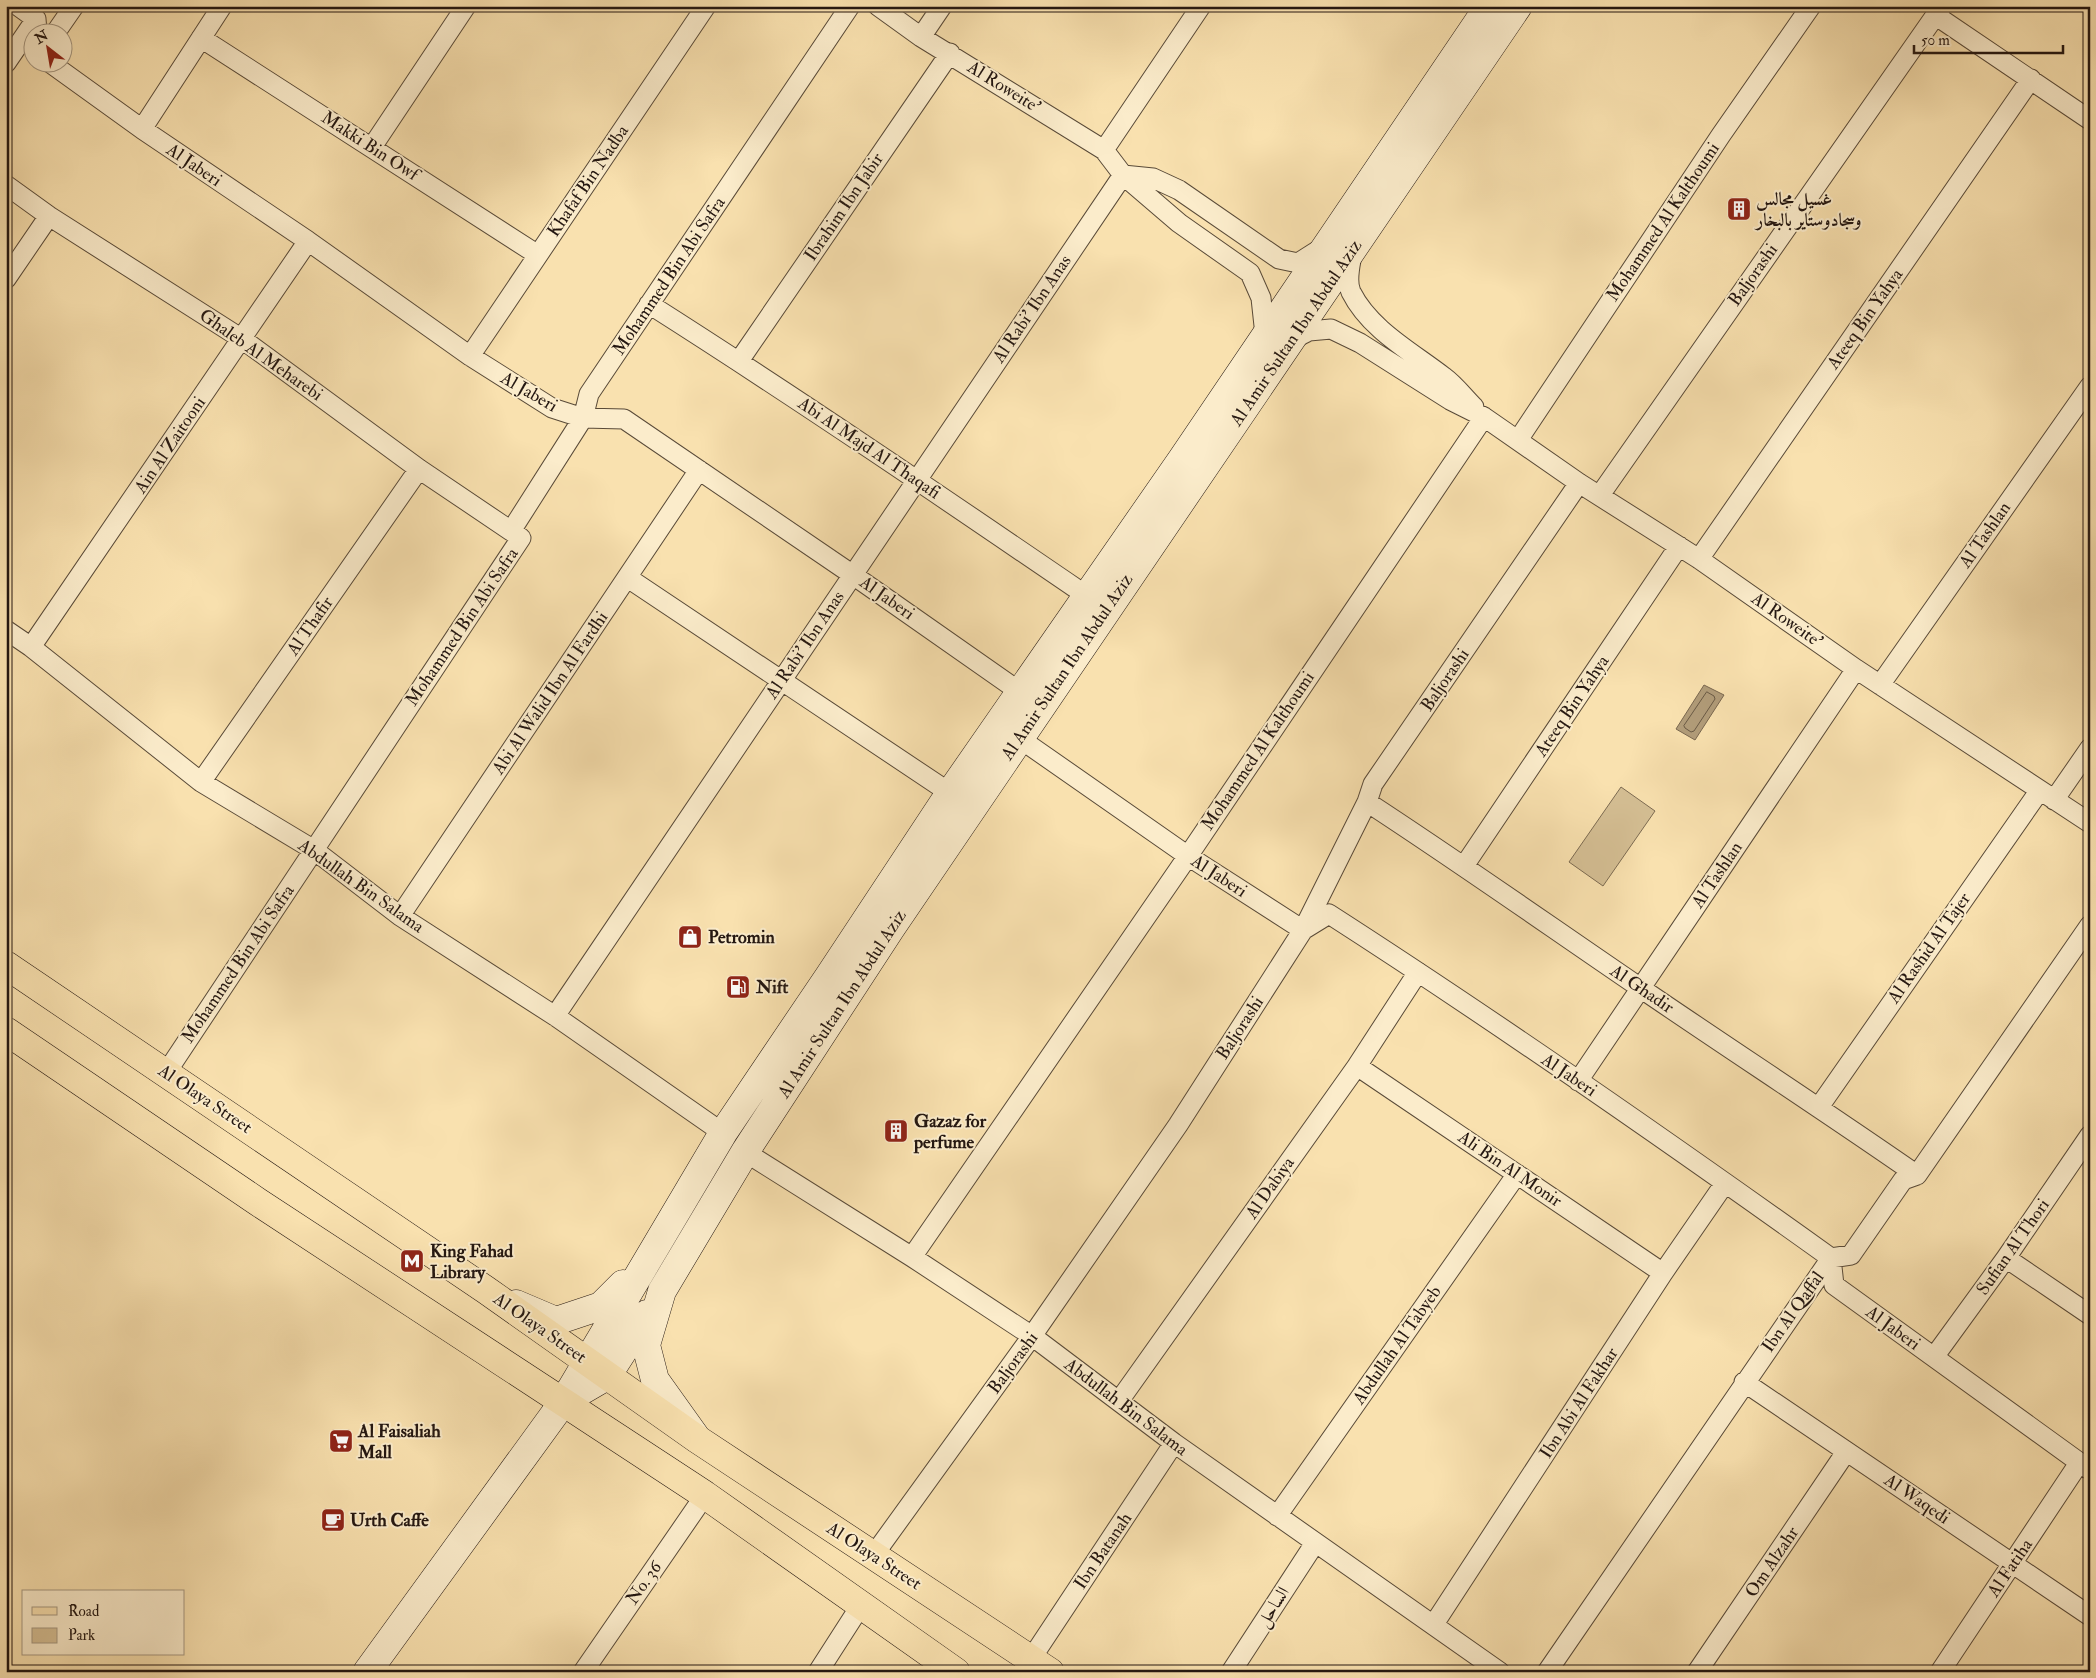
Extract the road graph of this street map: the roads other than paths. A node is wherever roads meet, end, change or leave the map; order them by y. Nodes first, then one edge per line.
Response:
1 (18, 6) edge
2 (74, 6) edge
3 (222, 6) edge
4 (466, 6) edge
5 (706, 6) edge
6 (850, 6) edge
7 (878, 6) edge
8 (942, 6) edge
9 (1201, 6) edge
10 (1489, 6) edge
11 (1518, 6) edge
12 (1811, 6) edge
13 (1938, 11) edge
14 (33, 22) edge
15 (63, 22) edge
16 (921, 37) junction
17 (201, 38) junction
18 (22, 43) edge
19 (950, 53) junction
20 (6, 62) edge
21 (63, 72) edge
22 (2031, 79) junction
23 (2090, 120) edge
24 (142, 130) junction
25 (372, 147) junction
26 (1104, 150) junction
27 (1123, 175) junction
28 (6, 185) edge
29 (50, 216) junction
30 (308, 241) junction
31 (1326, 246) junction
32 (1353, 248) junction
33 (538, 255) junction
34 (6, 279) edge
35 (650, 304) junction
36 (1278, 338) junction
37 (242, 339) junction
38 (470, 356) junction
39 (739, 361) junction
40 (2090, 386) edge
41 (1484, 417) junction
42 (583, 418) junction
43 (1518, 440) junction
44 (420, 470) junction
45 (699, 470) junction
46 (916, 479) junction
47 (1579, 483) junction
48 (1600, 495) junction
49 (511, 531) junction
50 (1679, 546) junction
51 (1699, 558) junction
52 (853, 574) junction
53 (628, 578) junction
54 (1087, 596) junction
55 (6, 630) edge
56 (31, 647) junction
57 (1856, 669) junction
58 (782, 679) junction
59 (1880, 685) junction
60 (1020, 692) junction
61 (1019, 738) junction
62 (2090, 748) edge
63 (201, 782) junction
64 (950, 793) junction
65 (2047, 795) junction
66 (1367, 802) junction
67 (2090, 823) edge
68 (314, 850) junction
69 (1188, 856) junction
70 (1464, 866) junction
71 (400, 916) junction
72 (2090, 925) edge
73 (1304, 930) junction
74 (6, 965) edge
75 (1418, 972) junction
76 (1640, 988) junction
77 (555, 1016) junction
78 (6, 1031) edge
79 (1357, 1066) junction
80 (166, 1072) junction
81 (1578, 1081) junction
82 (1819, 1107) junction
83 (723, 1133) junction
84 (2090, 1134) edge
85 (745, 1152) junction
86 (1517, 1174) junction
87 (1917, 1176) junction
88 (1725, 1183) junction
89 (912, 1257) junction
90 (1831, 1258) junction
91 (2006, 1258) junction
92 (647, 1260) junction
93 (1664, 1273) junction
94 (486, 1290) junction
95 (662, 1290) junction
96 (2090, 1316) edge
97 (1032, 1336) junction
98 (1934, 1357) junction
99 (597, 1368) junction
100 (1744, 1382) junction
101 (564, 1401) junction
102 (1118, 1402) junction
103 (697, 1439) junction
104 (1174, 1443) junction
105 (1846, 1452) junction
106 (2084, 1466) edge
107 (705, 1495) junction
108 (1277, 1516) junction
109 (1316, 1543) junction
110 (873, 1556) junction
111 (2013, 1563) junction
112 (860, 1605) junction
113 (2090, 1616) edge
114 (1434, 1624) junction
115 (1040, 1665) edge
116 (367, 1672) edge
117 (582, 1672) edge
118 (818, 1672) edge
119 (956, 1672) edge
120 (1232, 1672) edge
121 (1500, 1672) edge
122 (1547, 1672) edge
123 (1697, 1672) edge
124 (1940, 1672) edge

1 - 14 street
2 - 15 street
3 - 17 street
4 - 25 street
5 - 33 street, Khafaf Bin Nadba
6 - 35 street, Mohammed Bin Abi Safra
7 - 16 street, Al Roweite'
8 - 16 street
9 - 26 street
10 - 31 street, Al Amir Sultan Ibn Abdul Aziz
11 - 32 street, Al Amir Sultan Ibn Abdul Aziz
12 - 43 street, Mohammed Al Kalthoumi
13 - 22 street
13 - 48 street, Baljorashi
16 - 19 street, Al Roweite'
17 - 24 street
17 - 25 street, Makki Bin Owf
18 - 20 street
19 - 26 street, Al Roweite'
19 - 39 street, Ibrahim Ibn Jabir
21 - 24 street, Al Jaberi
22 - 23 street
22 - 51 street, Ateeq Bin Yahya
24 - 30 street, Al Jaberi
25 - 33 street, Makki Bin Owf
26 - 27 street, Al Roweite'
27 - 31 street
27 - 36 street, Al Roweite'
27 - 46 street, Al Rabi' Ibn Anas
28 - 29 street, Ghaleb Al Meharebi
29 - 34 street
29 - 37 street, Ghaleb Al Meharebi
30 - 37 street, Ain Al Zaitooni
30 - 38 street, Al Jaberi
31 - 36 street, Al Amir Sultan Ibn Abdul Aziz
32 - 36 street, Al Amir Sultan Ibn Abdul Aziz
32 - 41 street
33 - 38 street, Khafaf Bin Nadba
35 - 39 street, Abi Al Majd Al Thaqafi
35 - 42 street, Mohammed Bin Abi Safra
36 - 41 street
36 - 54 street, Al Amir Sultan Ibn Abdul Aziz
36 - 61 street, Al Amir Sultan Ibn Abdul Aziz
37 - 44 street, Ghaleb Al Meharebi
37 - 56 street, Ain Al Zaitooni
38 - 42 street, Al Jaberi
39 - 46 street, Abi Al Majd Al Thaqafi
40 - 59 street, Al Tashlan
41 - 43 street, Al Roweite'
41 - 69 street, Mohammed Al Kalthoumi
42 - 45 street, Al Jaberi
42 - 49 street, Mohammed Bin Abi Safra
43 - 47 street, Al Roweite'
44 - 49 street, Ghaleb Al Meharebi
44 - 63 street, Al Thafir
45 - 52 street, Al Jaberi
45 - 53 street, Abi Al Walid Ibn Al Fardhi
46 - 52 street, Al Rabi' Ibn Anas
46 - 54 street, Abi Al Majd Al Thaqafi
47 - 48 street, Al Roweite'
47 - 66 street, Baljorashi
48 - 50 street, Al Roweite'
49 - 68 street, Mohammed Bin Abi Safra
50 - 51 street, Al Roweite'
50 - 70 street, Ateeq Bin Yahya
51 - 57 street, Al Roweite'
52 - 58 street, Al Rabi' Ibn Anas
52 - 60 street, Al Jaberi
53 - 58 street
53 - 71 street, Abi Al Walid Ibn Al Fardhi
54 - 60 street, Al Amir Sultan Ibn Abdul Aziz
55 - 56 street, Abdullah Bin Salama
56 - 63 street, Abdullah Bin Salama
57 - 59 street, Al Roweite'
57 - 76 street, Al Tashlan
58 - 64 street
58 - 77 street, Al Rabi' Ibn Anas
59 - 65 street, Al Roweite'
60 - 64 street, Al Amir Sultan Ibn Abdul Aziz
61 - 69 street, Al Jaberi
61 - 85 street, Al Amir Sultan Ibn Abdul Aziz
62 - 65 street, Al Rashid Al Tajer
63 - 68 street, Abdullah Bin Salama
64 - 83 street, Al Amir Sultan Ibn Abdul Aziz
65 - 67 street, Al Roweite'
65 - 82 street, Al Rashid Al Tajer
66 - 70 street, Al Ghadir
66 - 73 street, Baljorashi
68 - 71 street, Abdullah Bin Salama
68 - 80 street, Mohammed Bin Abi Safra
69 - 73 street, Al Jaberi
69 - 89 street, Mohammed Al Kalthoumi
70 - 76 street, Al Ghadir
71 - 77 street, Abdullah Bin Salama
72 - 87 street, Ibn Al Qaffal
73 - 75 street, Al Jaberi
73 - 97 street, Baljorashi
74 - 80 main road, Al Olaya Street
75 - 79 street, Al Dabiya
75 - 81 street, Al Jaberi
76 - 81 street, Al Tashlan
76 - 82 street, Al Ghadir
77 - 83 street, Abdullah Bin Salama
78 - 101 main road
79 - 86 street, Ali Bin Al Monir
79 - 102 street, Al Dabiya
80 - 94 main road, Al Olaya Street
81 - 88 street, Al Jaberi
82 - 87 street, Al Ghadir
83 - 92 street, Al Amir Sultan Ibn Abdul Aziz
84 - 91 street, Sufian Al Thori
85 - 89 street, Abdullah Bin Salama
85 - 95 street, Al Amir Sultan Ibn Abdul Aziz
86 - 93 street, Ali Bin Al Monir
86 - 108 street, Abdullah Al Tabyeb
87 - 90 street, Ibn Al Qaffal
88 - 90 street, Al Jaberi
88 - 93 street, Ibn Abi Al Fakhar
89 - 97 street, Abdullah Bin Salama
90 - 98 street, Al Jaberi
90 - 100 street, Ibn Al Qaffal
91 - 96 street
91 - 98 street, Sufian Al Thori
92 - 94 street, Al Amir Sultan Ibn Abdul Aziz
92 - 99 street, Al Amir Sultan Ibn Abdul Aziz
93 - 114 street, Ibn Abi Al Fakhar
94 - 99 main road, Al Olaya Street
95 - 99 street
95 - 103 street, Al Amir Sultan Ibn Abdul Aziz
97 - 102 street, Abdullah Bin Salama
97 - 110 street, Baljorashi
98 - 106 street, Al Jaberi
99 - 101 street, Al Amir Sultan Ibn Abdul Aziz
99 - 103 main road, Al Olaya Street
100 - 105 street, Al Waqedi
100 - 122 street, Ibn Al Qaffal
101 - 107 main road
101 - 116 street, Al Amir Sultan Ibn Abdul Aziz
102 - 104 street, Abdullah Bin Salama
103 - 110 main road, Al Olaya Street
104 - 108 street, Abdullah Bin Salama
104 - 115 street, Ibn Batanah
105 - 111 street, Al Waqedi
105 - 123 street, Om Alzahr
106 - 111 street, Al Fatiha
107 - 112 main road
107 - 117 street, No. 36
108 - 109 street, Abdullah Bin Salama
109 - 114 street, Abdullah Bin Salama
109 - 120 street, الساحل
110 - 115 main road, Al Olaya Street
111 - 113 street, Al Waqedi
111 - 124 street, Al Fatiha
112 - 118 street
112 - 119 main road
114 - 121 street, Abdullah Bin Salama

